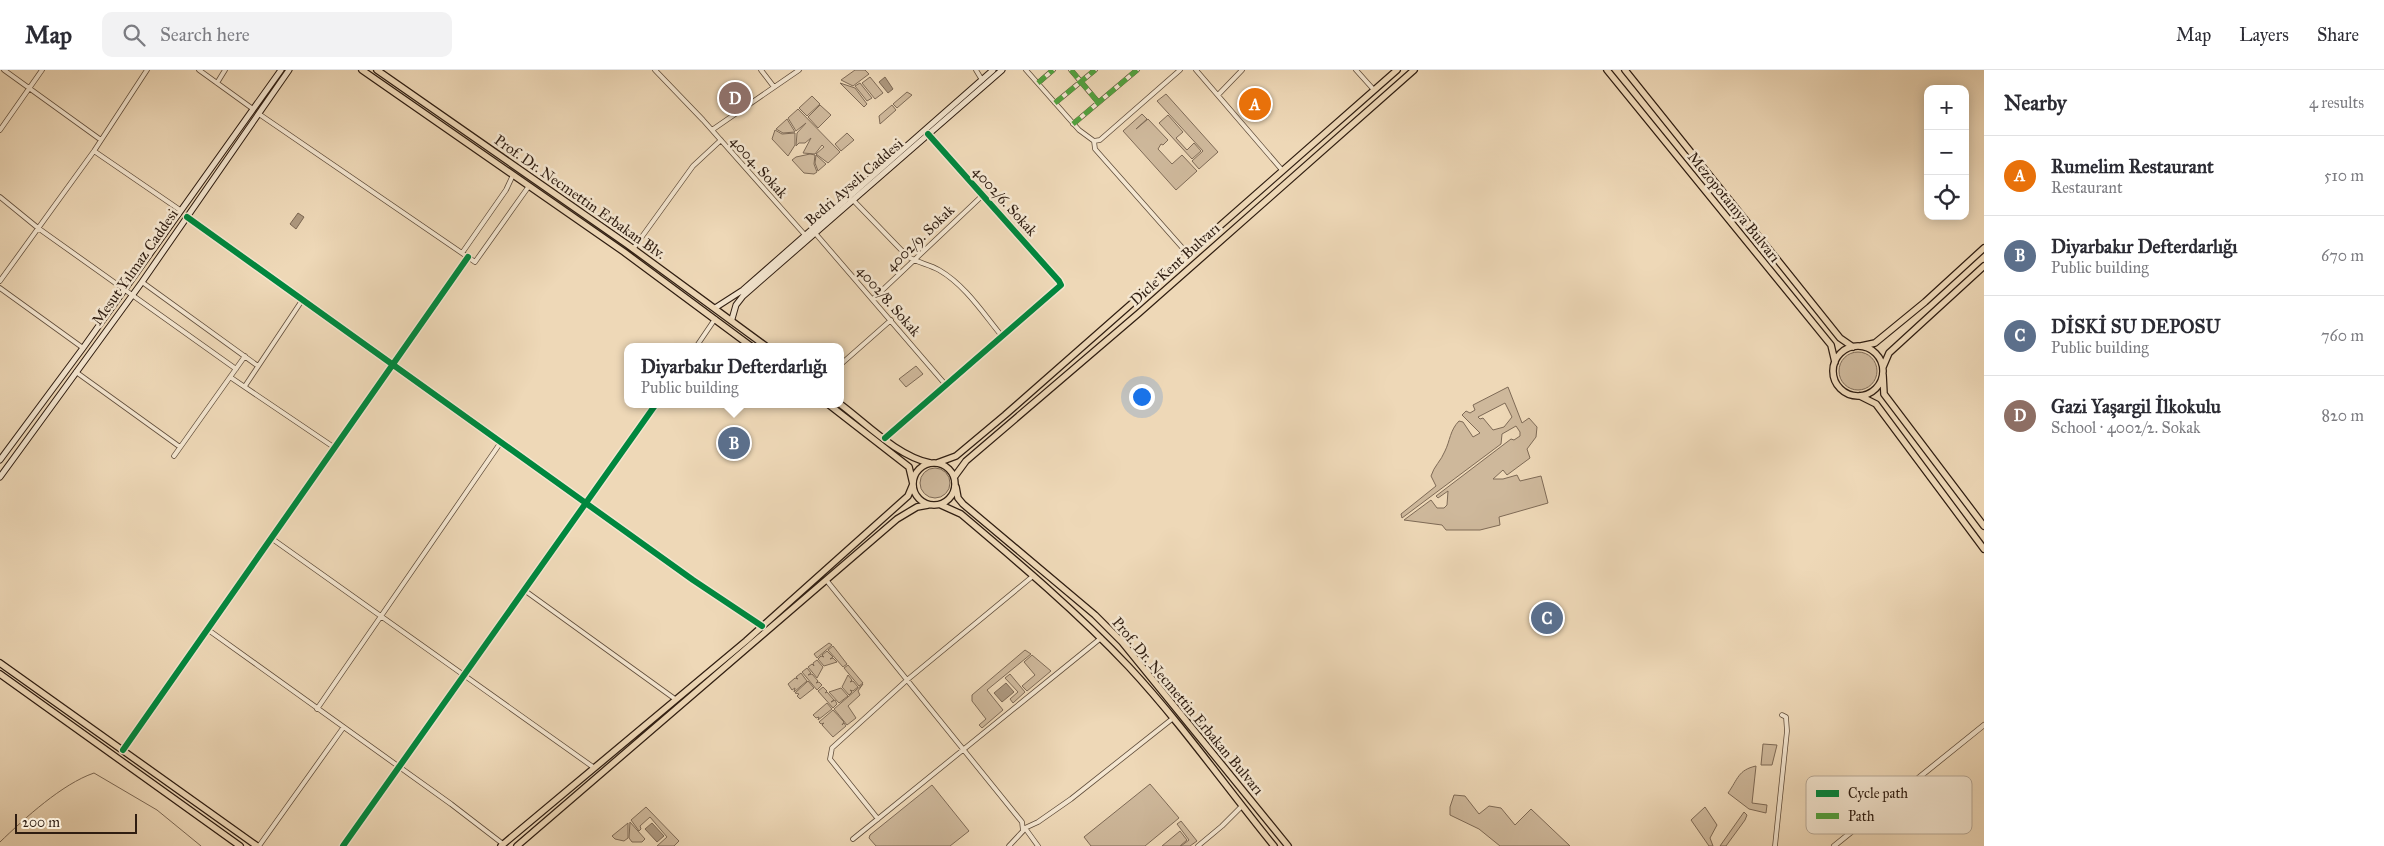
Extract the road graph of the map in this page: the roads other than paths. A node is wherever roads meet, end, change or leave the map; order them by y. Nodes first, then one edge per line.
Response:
1 (4, 70) edge
2 (42, 70) edge
3 (147, 70) edge
4 (199, 70) edge
5 (226, 70) edge
6 (281, 70) edge
7 (289, 70) edge
8 (362, 70) edge
9 (377, 70) edge
10 (655, 70) edge
11 (762, 70) edge
12 (799, 70) edge
13 (976, 70) edge
14 (993, 70) edge
15 (1002, 70) edge
16 (1026, 70) edge
17 (1053, 70) edge
18 (1071, 70) edge
19 (1094, 70) edge
20 (1136, 70) edge
21 (1180, 70) edge
22 (1196, 70) edge
23 (1242, 70) edge
24 (1356, 70) edge
25 (1396, 70) edge
26 (1414, 70) edge
27 (1607, 70) edge
28 (1624, 70) edge
29 (982, 80) junction
30 (1081, 82) junction
31 (216, 83) junction
32 (1038, 83) junction
33 (774, 87) junction
34 (29, 89) junction
35 (1374, 90) junction
36 (1218, 95) junction
37 (1098, 102) junction
38 (1055, 103) junction
39 (253, 108) junction
40 (259, 114) junction
41 (1073, 124) junction
42 (0, 130) edge
43 (712, 130) junction
44 (928, 134) junction
45 (101, 140) junction
46 (721, 140) junction
47 (1094, 141) junction
48 (94, 151) junction
49 (1282, 170) junction
50 (513, 176) junction
51 (529, 186) junction
52 (983, 195) junction
53 (0, 197) edge
54 (854, 200) junction
55 (180, 210) junction
56 (187, 217) junction
57 (38, 228) junction
58 (815, 233) junction
59 (805, 235) junction
60 (1984, 248) edge
61 (633, 249) junction
62 (1187, 253) junction
63 (462, 254) junction
64 (468, 257) junction
65 (914, 260) junction
66 (1984, 266) edge
67 (0, 281) edge
68 (142, 282) junction
69 (0, 288) edge
70 (126, 288) junction
71 (132, 294) junction
72 (873, 298) junction
73 (303, 299) junction
74 (715, 308) junction
75 (715, 319) junction
76 (732, 320) junction
77 (891, 320) junction
78 (1001, 336) junction
79 (699, 343) edge
80 (747, 343) edge
81 (762, 343) edge
82 (1861, 346) junction
83 (1853, 347) junction
84 (83, 348) junction
85 (245, 356) junction
86 (844, 361) edge
87 (1835, 362) junction
88 (393, 364) junction
89 (258, 366) junction
90 (1883, 367) junction
91 (236, 369) junction
92 (76, 372) junction
93 (1883, 376) junction
94 (230, 377) junction
95 (945, 384) junction
96 (245, 386) junction
97 (1860, 396) junction
98 (844, 407) edge
99 (653, 408) edge
100 (833, 408) edge
101 (885, 438) junction
102 (502, 442) junction
103 (180, 448) junction
104 (335, 448) junction
105 (174, 456) dead end
106 (0, 460) edge
107 (930, 463) junction
108 (937, 463) junction
109 (955, 476) junction
110 (0, 477) edge
111 (913, 484) junction
112 (956, 487) junction
113 (586, 503) junction
114 (928, 505) junction
115 (941, 505) junction
116 (1984, 526) edge
117 (271, 538) junction
118 (1984, 549) edge
119 (1032, 576) junction
120 (827, 581) junction
121 (524, 590) junction
122 (382, 618) junction
123 (762, 626) junction
124 (207, 629) junction
125 (1101, 638) junction
126 (0, 663) edge
127 (0, 674) edge
128 (462, 675) junction
129 (907, 680) junction
130 (675, 699) junction
131 (317, 709) junction
132 (1782, 715) dead end
133 (1172, 719) junction
134 (1984, 725) edge
135 (342, 728) junction
136 (964, 749) junction
137 (123, 750) junction
138 (593, 767) junction
139 (399, 768) junction
140 (1921, 776) edge
141 (1242, 806) junction
142 (878, 819) junction
143 (1025, 828) junction
144 (1849, 834) edge
145 (853, 839) dead end
146 (502, 845) edge
147 (240, 846) edge
148 (258, 846) edge
149 (343, 846) edge
150 (517, 846) edge
151 (1009, 846) edge
152 (1038, 846) edge
153 (1198, 846) edge
154 (1274, 846) edge
155 (1288, 846) edge
156 (1775, 846) edge
157 (1834, 846) edge

1 - 34 street
2 - 34 street
3 - 45 street
4 - 31 street
5 - 31 street
6 - 39 main road, Mesut Yılmaz Caddesi
7 - 40 main road, Mesut Yılmaz Caddesi
8 - 50 main road, Prof. Dr. Necmettin Erbakan Blv.
9 - 61 main road, Prof. Dr. Necmettin Erbakan Blv.
10 - 43 street, 4004. Sokak
11 - 33 street
12 - 33 street
13 - 29 street
14 - 29 main road, Bedri Ayseli Caddesi
15 - 44 main road, Bedri Ayseli Caddesi
16 - 32 street
17 - 32 street
18 - 30 street
19 - 30 street
20 - 37 street
21 - 47 street
22 - 36 street
23 - 36 street
24 - 35 street
25 - 35 main road, Dicle Kent Bulvarı
26 - 109 main road, Dicle Kent Bulvarı
27 - 87 main road, Mezopotamya Bulvarı
28 - 83 main road, Mezopotamya Bulvarı
29 - 59 main road, Bedri Ayseli Caddesi
30 - 37 street
30 - 38 street
31 - 39 street
32 - 38 street
33 - 43 street
34 - 42 street
34 - 45 street
35 - 49 main road, Dicle Kent Bulvarı
36 - 49 street
37 - 41 street
38 - 41 street
39 - 55 main road, Mesut Yılmaz Caddesi
40 - 56 main road, Mesut Yılmaz Caddesi
40 - 63 street
41 - 47 street
43 - 46 street, 4004. Sokak
44 - 52 street, 4002/6. Sokak
44 - 54 main road, Bedri Ayseli Caddesi
45 - 48 street
46 - 59 street, 4004. Sokak
46 - 61 street
47 - 62 street
48 - 55 street
48 - 57 street
49 - 62 main road, Dicle Kent Bulvarı
50 - 51 main road, Prof. Dr. Necmettin Erbakan Blv.
50 - 63 street
51 - 64 street
51 - 75 main road, Prof. Dr. Necmettin Erbakan Blv.
52 - 65 street, 4002/9. Sokak
52 - 78 street, 4002/6. Sokak
53 - 57 street
54 - 58 main road, Bedri Ayseli Caddesi
54 - 65 street
55 - 70 main road, Mesut Yılmaz Caddesi
56 - 68 main road, Mesut Yılmaz Caddesi
56 - 73 street
57 - 67 street
57 - 70 street
58 - 72 street, 4002/8. Sokak
58 - 76 main road, Bedri Ayseli Caddesi
59 - 74 main road, Bedri Ayseli Caddesi
60 - 82 main road
61 - 74 main road, Prof. Dr. Necmettin Erbakan Blv.
62 - 108 main road, Dicle Kent Bulvarı
63 - 64 street
64 - 88 street
65 - 72 street, 4002/9. Sokak
65 - 78 street
66 - 90 main road
68 - 71 main road, Mesut Yılmaz Caddesi
68 - 85 street
69 - 84 street
70 - 71 street
70 - 84 main road, Mesut Yılmaz Caddesi
71 - 91 street
71 - 92 main road, Mesut Yılmaz Caddesi
72 - 77 street, 4002/8. Sokak
73 - 88 street
73 - 89 street
74 - 76 main road, Prof. Dr. Necmettin Erbakan Blv.
75 - 79 street
75 - 80 main road, Prof. Dr. Necmettin Erbakan Blv.
76 - 81 main road, Prof. Dr. Necmettin Erbakan Blv.
77 - 86 street
77 - 95 street, 4002/8. Sokak
78 - 95 street
82 - 83 main road
82 - 90 main road
83 - 87 main road
84 - 106 main road, Mesut Yılmaz Caddesi
85 - 89 street
85 - 91 street
87 - 97 main road
88 - 102 street
88 - 104 street
89 - 96 street
90 - 93 main road
91 - 94 street
92 - 103 street
92 - 110 main road, Mesut Yılmaz Caddesi
93 - 97 main road
93 - 116 main road
94 - 96 street
94 - 103 street
95 - 101 street
96 - 104 street
97 - 118 main road
98 - 101 main road
99 - 113 street
100 - 111 main road
101 - 107 main road
102 - 113 street
102 - 122 street
103 - 105 street
104 - 117 street
107 - 108 main road
107 - 111 main road
108 - 109 main road
109 - 112 main road
111 - 114 main road
111 - 123 main road
112 - 115 main road
112 - 155 main road, Prof. Dr. Necmettin Erbakan Bulvarı
113 - 121 street
113 - 123 street
114 - 115 main road
114 - 120 main road
115 - 119 main road, Prof. Dr. Necmettin Erbakan Bulvarı
117 - 122 street
117 - 124 street
119 - 125 main road, Prof. Dr. Necmettin Erbakan Bulvarı
119 - 129 street
120 - 129 street
120 - 150 main road
121 - 128 street
121 - 130 street
122 - 128 street
122 - 131 street
123 - 130 main road
124 - 131 street
124 - 137 street
125 - 133 main road, Prof. Dr. Necmettin Erbakan Bulvarı
125 - 136 street
126 - 137 main road
127 - 147 main road
128 - 138 street
128 - 139 street
129 - 136 street
129 - 142 street
130 - 138 main road
131 - 135 street
132 - 156 street
133 - 141 main road, Prof. Dr. Necmettin Erbakan Bulvarı
133 - 143 street
134 - 140 street
135 - 139 street
135 - 148 street
136 - 142 street
136 - 143 street
137 - 148 main road
138 - 146 main road
139 - 146 street
139 - 149 street
141 - 153 street
141 - 154 main road, Prof. Dr. Necmettin Erbakan Bulvarı
142 - 145 street
143 - 151 street
143 - 152 street
144 - 157 street

